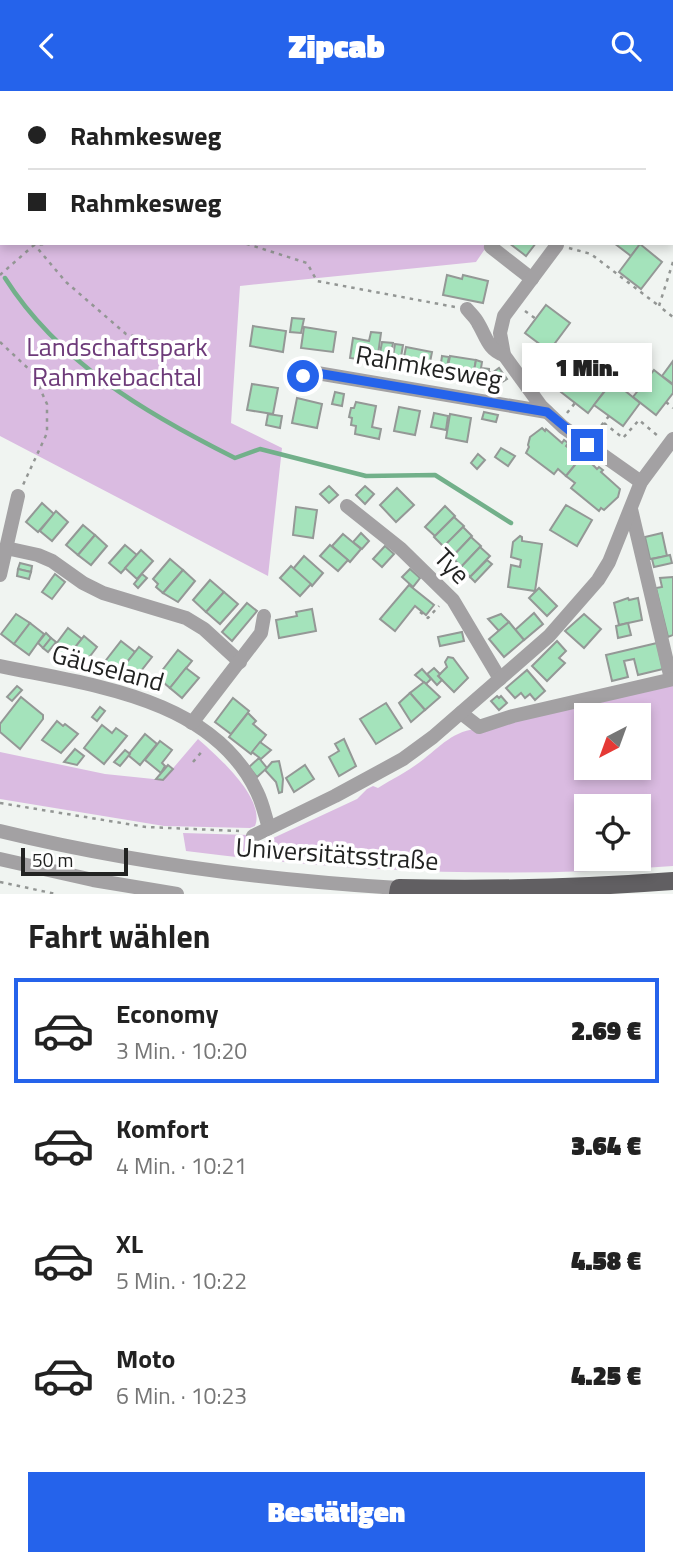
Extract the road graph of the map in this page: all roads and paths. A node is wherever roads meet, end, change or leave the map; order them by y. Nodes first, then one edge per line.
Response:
1 (32, 245) edge
2 (34, 245) edge
3 (250, 245) edge
4 (492, 245) edge
5 (557, 245) joint
6 (673, 262) edge
7 (0, 275) edge
8 (532, 279) junction
9 (659, 306) junction
10 (467, 309) joint
11 (673, 317) edge
12 (0, 342) edge
13 (160, 344) dead end
14 (504, 355) junction
15 (303, 376) dead end
16 (666, 403) dead end
17 (673, 408) edge
18 (547, 412) junction
19 (610, 416) dead end
20 (604, 423) junction
21 (671, 442) edge
22 (587, 445) junction
23 (30, 469) dead end
24 (641, 482) junction
25 (18, 496) dead end
26 (347, 506) dead end
27 (631, 509) junction
28 (6, 548) junction
29 (0, 575) edge
30 (448, 596) junction
31 (420, 612) dead end
32 (264, 616) dead end
33 (240, 662) junction
34 (0, 666) edge
35 (500, 679) junction
36 (672, 679) edge
37 (461, 713) junction
38 (192, 723) junction
39 (213, 739) junction
40 (193, 762) dead end
41 (0, 803) edge
42 (269, 828) junction
43 (0, 831) edge
44 (253, 836) joint
45 (0, 859) edge
46 (673, 881) edge
47 (0, 882) edge
48 (398, 891) edge
49 (56, 894) edge
50 (177, 894) edge

1 - 7 path
2 - 13 path
3 - 10 path
4 - 8 street
5 - 8 street, Rahmkesweg
5 - 9 path
6 - 9 path
8 - 14 street, Rahmkesweg
9 - 11 path
10 - 14 street, Rahmkesweg
12 - 23 path
14 - 18 street, Rahmkesweg
15 - 18 street, Rahmkesweg
16 - 17 path
18 - 22 street, Rahmkesweg
19 - 20 path
20 - 21 path
20 - 22 path
21 - 24 street
22 - 24 street, Rahmkesweg
24 - 27 street
25 - 28 street
26 - 30 street, Tye
27 - 35 street
27 - 36 street
28 - 29 street
28 - 33 street
30 - 31 path
30 - 35 street, Tye
32 - 33 street
33 - 38 street
34 - 38 street, Gäuseland
35 - 37 street
36 - 37 street
37 - 42 street
38 - 39 street, Gäuseland
39 - 40 path
39 - 42 street, Gäuseland
41 - 44 path
42 - 44 street
43 - 48 street, Universitätsstraße
45 - 50 street
46 - 48 main road, Universitätsstraße
47 - 49 path

